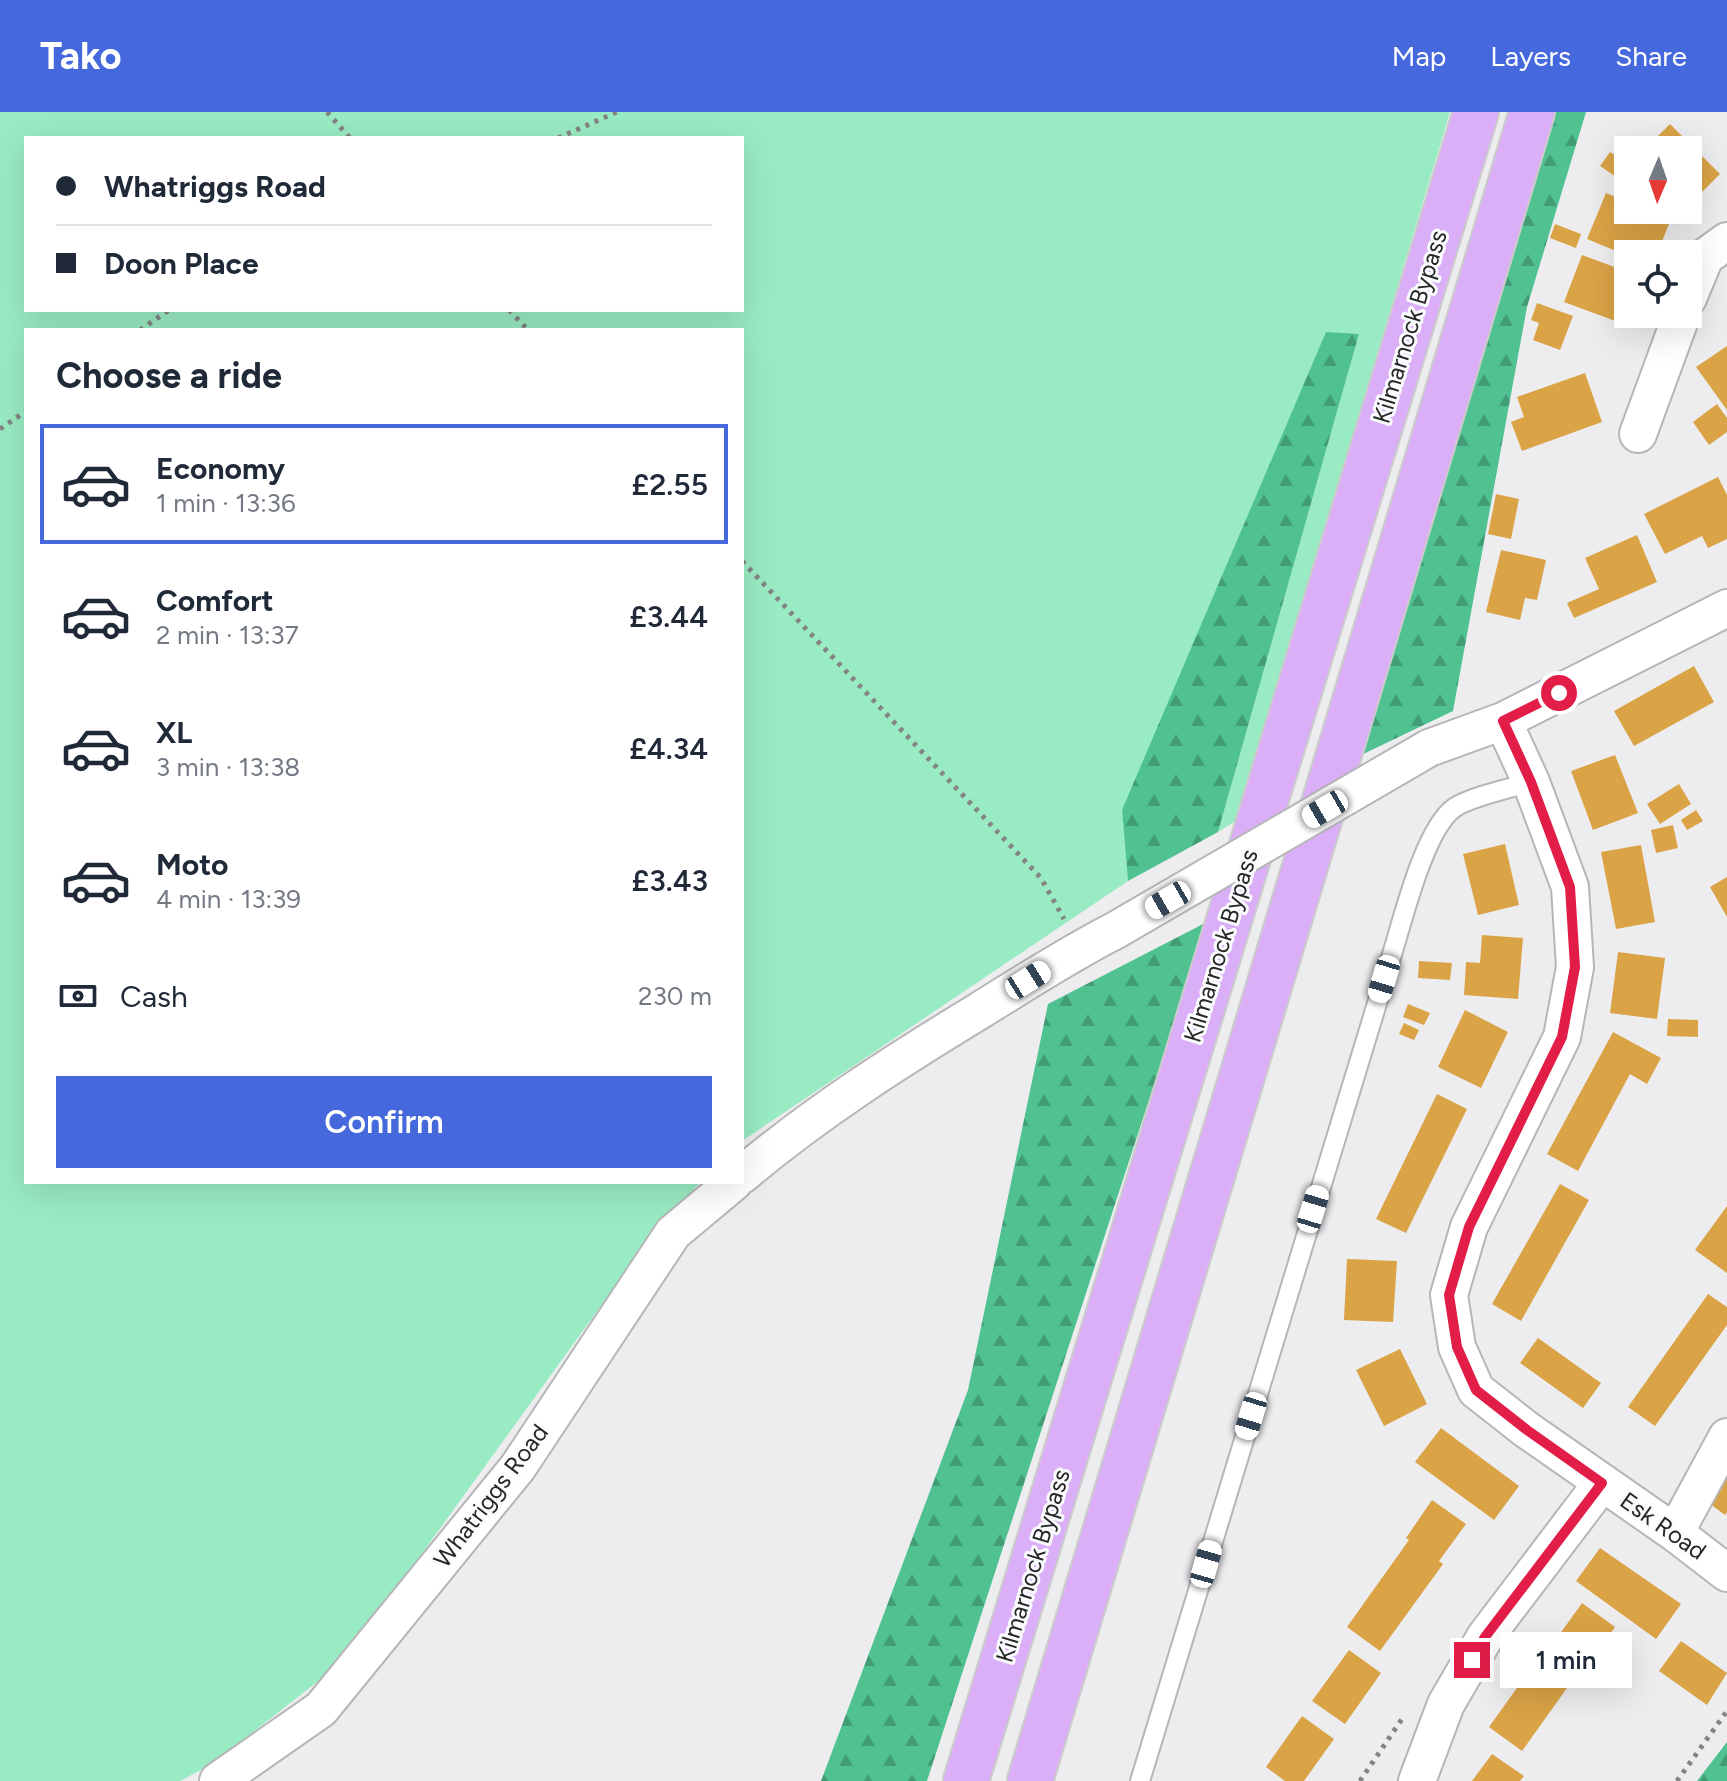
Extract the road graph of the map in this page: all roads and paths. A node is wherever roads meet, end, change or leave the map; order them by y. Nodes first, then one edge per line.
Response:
1 (327, 112) edge
2 (617, 112) edge
3 (1476, 112) edge
4 (1532, 112) edge
5 (348, 136) edge
6 (563, 136) edge
7 (1727, 241) edge
8 (1702, 264) edge
9 (166, 312) edge
10 (511, 312) edge
11 (143, 328) edge
12 (526, 328) edge
13 (1677, 328) edge
14 (24, 412) edge
15 (0, 429) edge
16 (1638, 434) dead end
17 (744, 563) edge
18 (1727, 608) edge
19 (1503, 721) junction
20 (1531, 782) junction
21 (1080, 948) junction
22 (744, 1173) edge
23 (732, 1184) edge
24 (1727, 1437) edge
25 (1602, 1483) junction
26 (1675, 1533) junction
27 (1727, 1573) edge
28 (1727, 1711) edge
29 (218, 1781) edge
30 (966, 1781) edge
31 (1030, 1781) edge
32 (1140, 1781) edge
33 (1417, 1781) edge
34 (1677, 1781) edge

1 - 5 path
2 - 6 path
3 - 30 highway, Kilmarnock Bypass
4 - 31 highway
7 - 8 street
9 - 11 path
10 - 12 path
13 - 16 street
14 - 15 path
17 - 21 path
18 - 19 street
19 - 20 street, Esk Road
19 - 21 street, bridge
20 - 25 street, Esk Road
20 - 32 lane
21 - 22 street
23 - 29 street, Whatriggs Road
24 - 26 street
25 - 26 street, Esk Road
25 - 33 street
26 - 27 street, Esk Road
28 - 34 path

